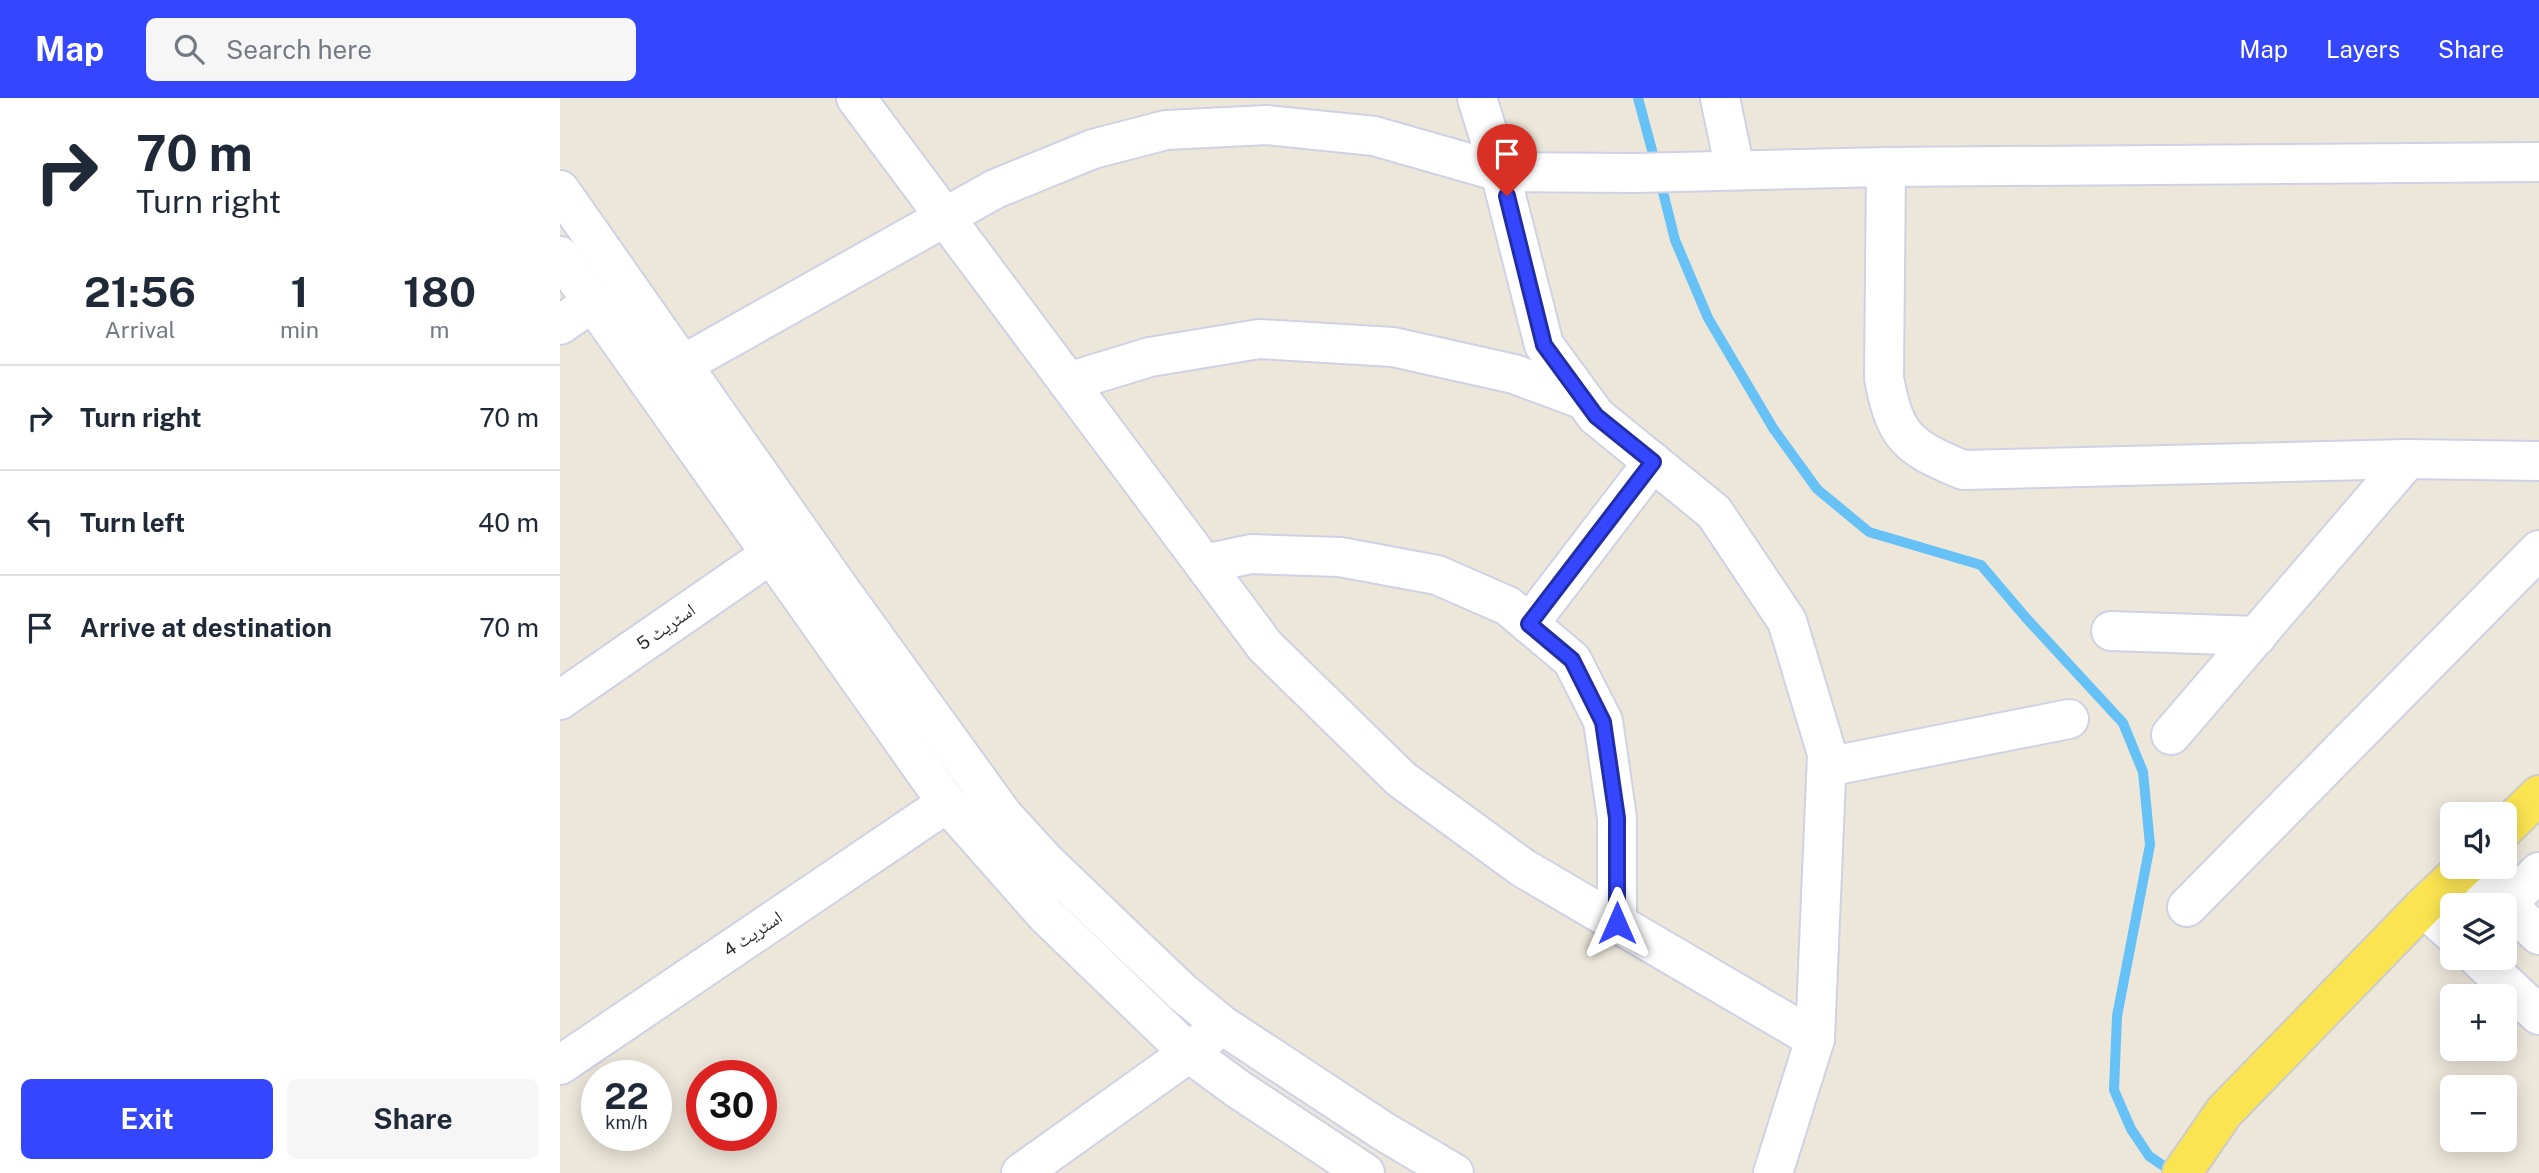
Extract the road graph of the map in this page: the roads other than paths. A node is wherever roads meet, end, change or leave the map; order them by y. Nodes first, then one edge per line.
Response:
1 (856, 98) edge
2 (1477, 98) edge
3 (1720, 98) edge
4 (2539, 162) edge
5 (1886, 167) junction
6 (1735, 170) junction
7 (1500, 172) junction
8 (560, 190) edge
9 (944, 216) junction
10 (560, 256) edge
11 (593, 302) junction
12 (560, 325) edge
13 (682, 365) junction
14 (1068, 382) junction
15 (1584, 400) junction
16 (2408, 459) junction
17 (2539, 461) edge
18 (1653, 462) junction
19 (2539, 550) edge
20 (771, 554) junction
21 (1204, 564) junction
22 (1529, 624) junction
23 (2111, 631) dead end
24 (2257, 636) junction
25 (560, 700) edge
26 (2069, 719) dead end
27 (2171, 735) dead end
28 (1827, 767) junction
29 (2539, 795) edge
30 (947, 803) junction
31 (2517, 816) edge
32 (2539, 872) edge
33 (2453, 879) edge
34 (2479, 879) edge
35 (2493, 893) edge
36 (2517, 895) edge
37 (2187, 907) dead end
38 (2424, 907) junction
39 (2517, 915) edge
40 (2440, 922) edge
41 (1617, 923) junction
42 (2539, 934) edge
43 (2491, 970) edge
44 (2539, 1016) edge
45 (1222, 1025) junction
46 (1815, 1040) junction
47 (1189, 1053) junction
48 (560, 1065) edge
49 (2185, 1168) edge
50 (1361, 1172) edge
51 (1021, 1173) edge
52 (1454, 1173) edge
53 (1773, 1173) edge

1 - 9 street
2 - 7 street
3 - 6 street
4 - 5 street
5 - 6 street
5 - 16 street
6 - 7 street
7 - 9 street
7 - 15 street
8 - 13 street
9 - 13 street
9 - 14 street
10 - 11 street
11 - 12 street
11 - 20 street
13 - 45 street
14 - 15 street
14 - 21 street
15 - 18 street
16 - 17 street
16 - 24 street
18 - 22 street
18 - 28 street
19 - 37 street
20 - 25 street, اسٹریٹ 5
20 - 30 street
21 - 22 street
21 - 41 street
22 - 41 street
23 - 24 street
24 - 27 street
26 - 28 street
28 - 46 street
29 - 31 main road
30 - 47 street
30 - 48 street, اسٹریٹ 4
32 - 36 street
33 - 38 main road
34 - 35 street
38 - 40 street
38 - 49 main road
39 - 42 street
41 - 46 street
43 - 44 street
45 - 47 street
45 - 52 street
46 - 53 street
47 - 50 street
47 - 51 street

